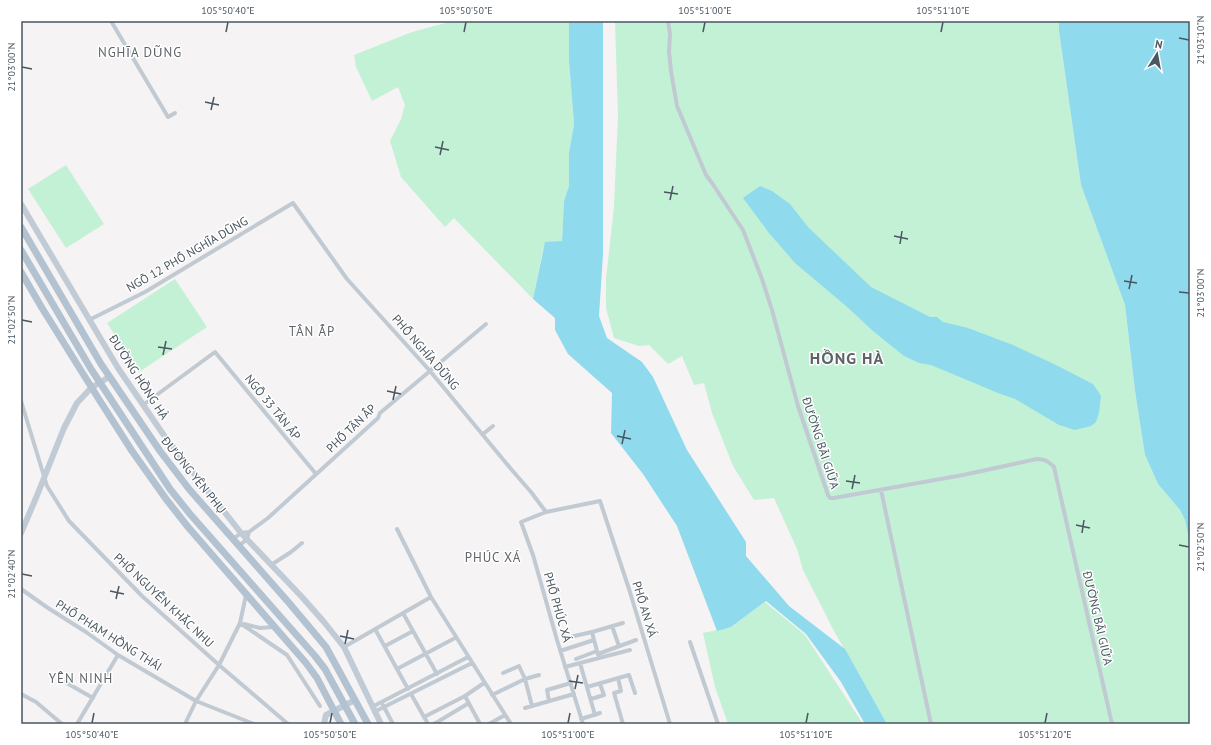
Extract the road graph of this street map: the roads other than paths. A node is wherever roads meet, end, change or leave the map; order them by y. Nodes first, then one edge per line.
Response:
1 (111, 21) edge
2 (668, 21) edge
3 (175, 113) dead end
4 (21, 204) edge
5 (293, 204) joint
6 (21, 227) edge
7 (21, 250) edge
8 (21, 272) edge
9 (89, 320) junction
10 (486, 324) dead end
11 (70, 334) junction
12 (61, 339) junction
13 (430, 371) junction
14 (109, 377) junction
15 (100, 382) junction
16 (91, 388) junction
17 (21, 400) edge
18 (143, 405) junction
19 (493, 426) dead end
20 (482, 434) junction
21 (316, 474) junction
22 (44, 476) junction
23 (881, 490) junction
24 (546, 512) junction
25 (397, 530) dead end
26 (249, 532) junction
27 (21, 533) edge
28 (241, 533) junction
29 (233, 539) junction
30 (247, 539) junction
31 (302, 543) dead end
32 (239, 546) junction
33 (271, 565) junction
34 (21, 589) edge
35 (246, 594) junction
36 (431, 596) junction
37 (403, 613) junction
38 (240, 623) junction
39 (623, 623) dead end
40 (612, 626) junction
41 (274, 627) junction
42 (375, 629) junction
43 (413, 632) junction
44 (592, 632) junction
45 (570, 637) dead end
46 (456, 638) junction
47 (594, 640) junction
48 (636, 640) dead end
49 (690, 642) dead end
50 (385, 646) junction
51 (619, 646) junction
52 (344, 647) junction
53 (630, 650) dead end
54 (560, 651) junction
55 (426, 653) junction
56 (598, 654) junction
57 (118, 655) junction
58 (468, 658) junction
59 (576, 659) dead end
60 (472, 663) junction
61 (580, 663) junction
62 (219, 665) junction
63 (565, 667) junction
64 (397, 669) junction
65 (503, 673) dead end
66 (437, 674) junction
67 (539, 675) dead end
68 (618, 678) junction
69 (525, 679) junction
70 (65, 682) dead end
71 (484, 683) junction
72 (571, 683) junction
73 (600, 684) junction
74 (587, 688) junction
75 (408, 689) junction
76 (635, 693) dead end
77 (21, 694) edge
78 (411, 694) junction
79 (574, 694) junction
80 (492, 695) junction
81 (465, 696) junction
82 (93, 698) junction
83 (591, 699) junction
84 (355, 700) junction
85 (196, 701) junction
86 (550, 701) junction
87 (382, 702) junction
88 (469, 703) junction
89 (345, 705) junction
90 (320, 706) dead end
91 (532, 706) junction
92 (384, 707) junction
93 (525, 708) dead end
94 (373, 709) junction
95 (334, 710) junction
96 (505, 715) junction
97 (424, 717) junction
98 (582, 722) edge
99 (62, 724) edge
100 (77, 724) edge
101 (185, 724) edge
102 (254, 724) edge
103 (288, 724) edge
104 (324, 724) edge
105 (341, 724) edge
106 (355, 724) edge
107 (368, 724) edge
108 (381, 724) edge
109 (393, 724) edge
110 (428, 724) edge
111 (434, 724) edge
112 (480, 724) edge
113 (489, 724) edge
114 (511, 724) edge
115 (577, 724) edge
116 (623, 724) edge
117 (670, 724) edge
118 (718, 724) edge
119 (931, 724) edge
120 (1112, 724) edge

1 - 3 street
2 - 23 street, ĐƯỜNG BÃI GIỮA
4 - 9 street, ĐƯỜNG HỒNG HÀ
5 - 9 street, NGÕ 12 PHỐ NGHĨA DŨNG
5 - 13 street, PHỐ NGHĨA DŨNG
6 - 14 main road, ĐƯỜNG YÊN PHỤ
7 - 11 main road, ĐƯỜNG YÊN PHỤ
8 - 12 main road
9 - 18 street, ĐƯỜNG HỒNG HÀ
10 - 13 street, PHỐ TÂN ẤP
11 - 12 main road
11 - 15 main road, ĐƯỜNG YÊN PHỤ
12 - 16 main road
13 - 20 street, PHỐ NGHĨA DŨNG
13 - 21 street, PHỐ TÂN ẤP
14 - 15 street
14 - 29 main road, ĐƯỜNG YÊN PHỤ
15 - 16 street
15 - 89 main road, ĐƯỜNG YÊN PHỤ
16 - 22 street
16 - 35 main road
17 - 22 street, PHỐ NGUYỄN KHẮC NHU
18 - 21 street, NGÕ 33 TÂN ẤP
18 - 28 street, ĐƯỜNG HỒNG HÀ
19 - 20 street
20 - 24 street, PHỐ NGHĨA DŨNG
21 - 26 street, PHỐ TÂN ẤP
22 - 27 street
22 - 62 street, PHỐ NGUYỄN KHẮC NHU
23 - 119 street
23 - 120 street, ĐƯỜNG BÃI GIỮA
24 - 54 street, PHỐ PHÚC XÁ
24 - 117 street, PHỐ AN XÁ
25 - 36 street
26 - 28 street, PHỐ TÂN ẤP
26 - 30 street
28 - 29 street, PHỐ TÂN ẤP
28 - 30 street, ĐƯỜNG HỒNG HÀ
29 - 32 main road, ĐƯỜNG YÊN PHỤ
30 - 32 street
30 - 33 street, ĐƯỜNG HỒNG HÀ
31 - 33 street
32 - 84 main road, ĐƯỜNG YÊN PHỤ
33 - 52 street, ĐƯỜNG HỒNG HÀ
34 - 57 street, PHỐ PHẠM HỒNG THÁI
35 - 38 street
35 - 41 main road
36 - 37 street
36 - 46 street
37 - 42 street
37 - 43 street
38 - 41 street
38 - 62 street
38 - 90 street
39 - 40 street
40 - 44 street
40 - 51 street
41 - 95 main road
42 - 50 street
42 - 52 street
43 - 50 street
43 - 55 street
44 - 45 street
44 - 47 street
46 - 55 street
46 - 58 street
47 - 54 street
47 - 56 street
48 - 51 street
49 - 118 street
50 - 64 street
51 - 56 street
52 - 94 street, ĐƯỜNG HỒNG HÀ
53 - 56 street
54 - 63 street, PHỐ PHÚC XÁ
55 - 64 street
55 - 66 street
56 - 59 street
56 - 61 street
57 - 82 street
57 - 85 street, PHỐ PHẠM HỒNG THÁI
58 - 60 street
58 - 66 street
60 - 71 street
60 - 78 street
61 - 63 street
61 - 74 street
62 - 85 street
62 - 103 street, PHỐ NGUYỄN KHẮC NHU
63 - 72 street, PHỐ PHÚC XÁ
64 - 75 street
65 - 69 street
66 - 75 street
67 - 69 street
68 - 73 street
68 - 76 street
68 - 116 street
69 - 80 street
69 - 91 street
70 - 82 street
71 - 80 street
71 - 81 street
72 - 79 street, PHỐ PHÚC XÁ
72 - 86 street
73 - 74 street
73 - 83 street
74 - 83 street
75 - 87 street
77 - 99 street
78 - 92 street
78 - 97 street
79 - 86 street
79 - 98 street, PHỐ PHÚC XÁ
80 - 96 street
81 - 88 street
81 - 97 street
82 - 100 street
83 - 98 street
84 - 89 street
84 - 107 main road, ĐƯỜNG YÊN PHỤ
85 - 101 street
85 - 102 street, PHỐ PHẠM HỒNG THÁI
86 - 91 street
87 - 92 street
87 - 94 street
88 - 111 street
88 - 112 street
89 - 95 street
89 - 106 main road, ĐƯỜNG YÊN PHỤ
91 - 93 street
92 - 94 street
92 - 109 street
94 - 108 street, ĐƯỜNG HỒNG HÀ
95 - 104 street
95 - 105 main road
96 - 113 street
96 - 114 street
97 - 110 street
98 - 115 street

